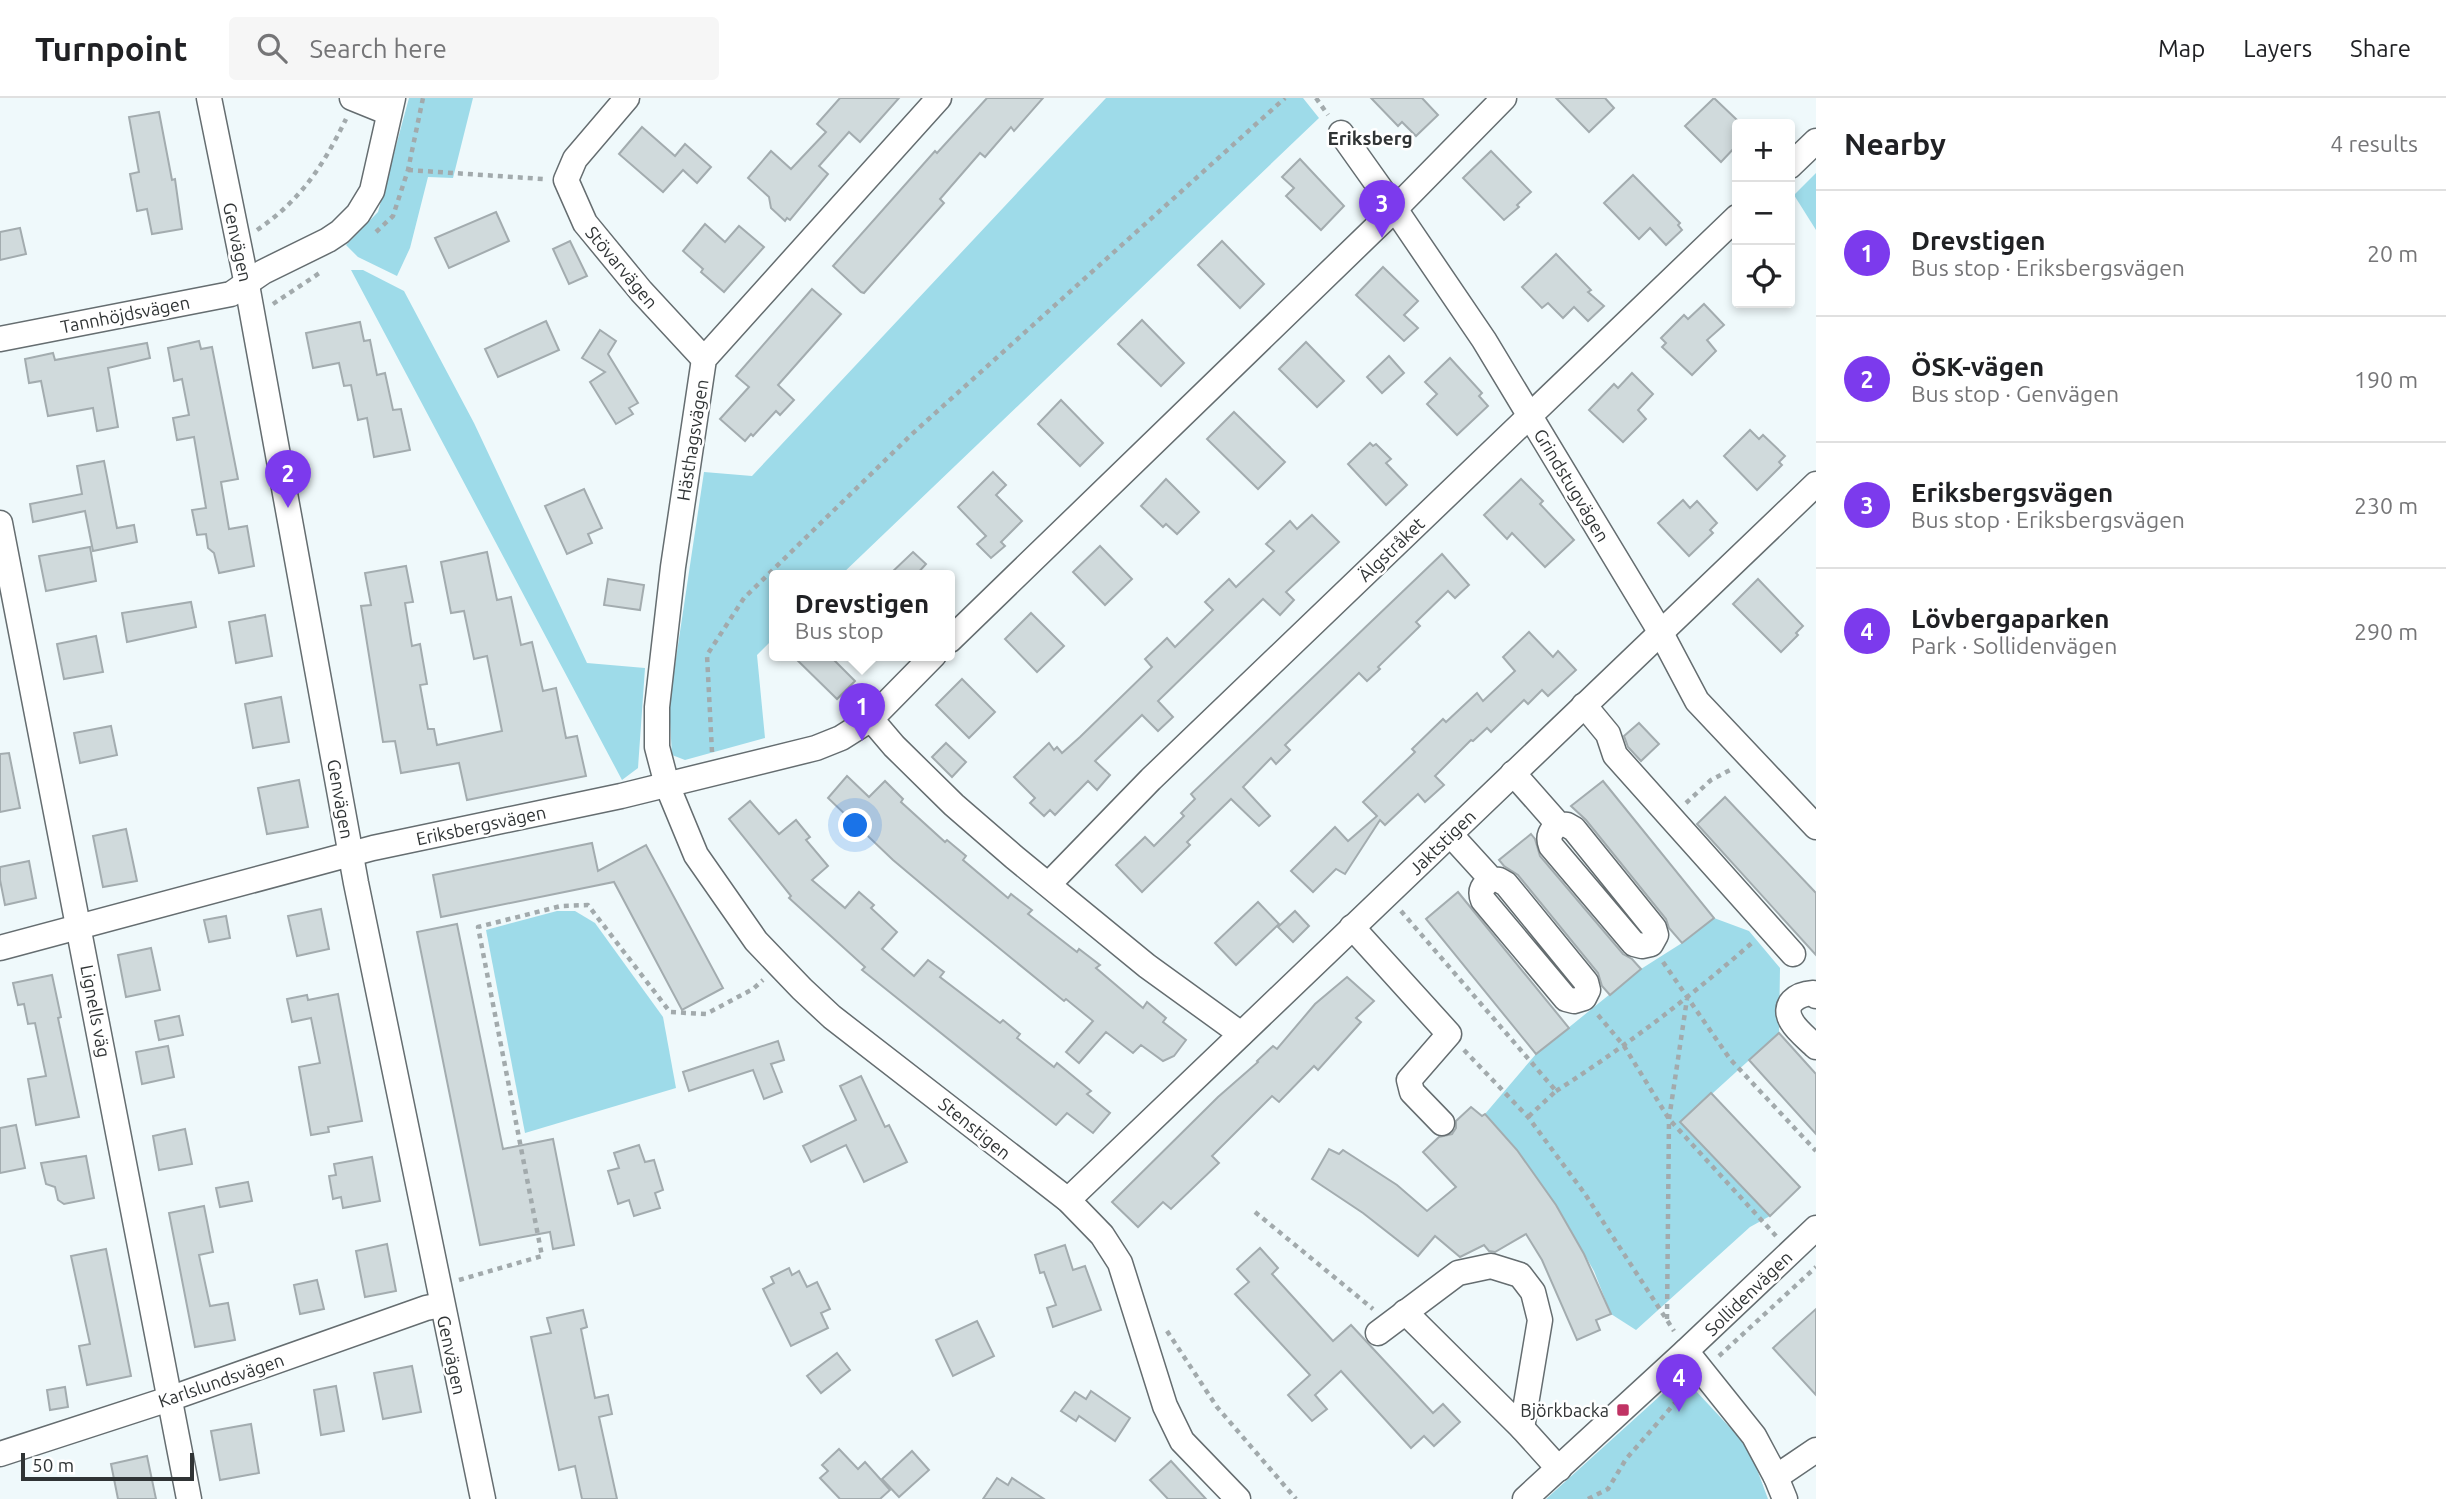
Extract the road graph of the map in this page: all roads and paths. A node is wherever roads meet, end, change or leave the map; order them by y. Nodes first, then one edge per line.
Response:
1 (209, 98) edge
2 (423, 98) edge
3 (627, 98) edge
4 (939, 98) edge
5 (1285, 98) edge
6 (1504, 98) edge
7 (375, 103) edge
8 (1340, 133) dead end
9 (1816, 141) edge
10 (1795, 161) edge
11 (408, 170) junction
12 (566, 180) junction
13 (1395, 209) junction
14 (1732, 221) edge
15 (253, 233) dead end
16 (367, 241) dead end
17 (330, 267) dead end
18 (247, 285) junction
19 (270, 306) dead end
20 (0, 338) edge
21 (704, 359) junction
22 (1530, 415) junction
23 (1816, 484) edge
24 (0, 523) edge
25 (773, 570) edge
26 (769, 573) edge
27 (1661, 633) junction
28 (955, 635) edge
29 (928, 661) edge
30 (1584, 705) junction
31 (872, 719) junction
32 (1751, 758) junction
33 (714, 772) junction
34 (1513, 772) junction
35 (667, 785) junction
36 (1679, 825) junction
37 (1816, 827) edge
38 (1450, 834) junction
39 (351, 853) junction
40 (1049, 884) junction
41 (1387, 894) junction
42 (79, 925) junction
43 (1352, 926) junction
44 (1770, 927) junction
45 (1651, 944) joint
46 (0, 948) edge
47 (1793, 954) dead end
48 (779, 965) junction
49 (1816, 996) edge
50 (1584, 998) joint
51 (1687, 999) junction
52 (1241, 1034) junction
53 (1449, 1034) junction
54 (1624, 1046) junction
55 (1816, 1047) edge
56 (1556, 1091) junction
57 (1528, 1117) junction
58 (1669, 1119) junction
59 (1442, 1123) dead end
60 (1816, 1150) edge
61 (1068, 1200) junction
62 (1255, 1212) dead end
63 (1816, 1228) edge
64 (1791, 1252) junction
65 (454, 1282) dead end
66 (441, 1304) junction
67 (1667, 1320) junction
68 (1391, 1323) junction
69 (1166, 1329) dead end
70 (1686, 1352) junction
71 (169, 1399) junction
72 (1522, 1428) junction
73 (1816, 1450) edge
74 (0, 1454) edge
75 (1559, 1469) junction
76 (1781, 1488) edge
77 (189, 1499) edge
78 (483, 1499) edge
79 (1238, 1499) edge
80 (1296, 1499) edge
81 (1525, 1499) edge

1 - 18 street, Genvägen
2 - 11 path
3 - 12 street
4 - 21 street, Hästhagsvägen
5 - 25 path
6 - 13 street
7 - 15 path
7 - 18 street, Tannhöjdsvägen
8 - 13 street, Grindstugvägen
9 - 10 street
11 - 12 path
11 - 16 path
12 - 21 street, Stövarvägen
13 - 22 street, Grindstugvägen
13 - 28 street
14 - 22 street, Älgstråket
17 - 19 path
18 - 20 street, Tannhöjdsvägen
18 - 39 street, Genvägen
21 - 35 street, Hästhagsvägen
22 - 27 street, Grindstugvägen
22 - 40 street, Älgstråket
23 - 27 street, Jaktstigen
24 - 42 street, Lignells väg
26 - 33 path
27 - 30 street, Jaktstigen
27 - 32 street, Grindstugvägen
29 - 31 street, Eriksbergsvägen
30 - 34 street, Jaktstigen
30 - 36 street
31 - 33 street, Eriksbergsvägen
31 - 40 street
32 - 36 path
32 - 37 street, Grindstugvägen
33 - 35 street, Eriksbergsvägen
34 - 38 street, Jaktstigen
34 - 45 street
35 - 39 street, Eriksbergsvägen
35 - 48 street, Stenstigen
36 - 44 street
38 - 41 street, Jaktstigen
38 - 50 street
39 - 42 street, Eriksbergsvägen
39 - 66 street, Genvägen
40 - 52 street
41 - 43 street, Jaktstigen
41 - 56 path
42 - 46 street, Eriksbergsvägen
42 - 71 street, Lignells väg
43 - 52 street, Jaktstigen
43 - 53 street
44 - 47 street
44 - 51 path
45 - 51 path
48 - 61 street, Stenstigen
48 - 65 path
49 - 55 street
50 - 54 path
51 - 54 path
51 - 58 path
51 - 60 path
52 - 61 street, Jaktstigen
53 - 57 path
53 - 59 street
54 - 56 path
54 - 58 path
56 - 57 path
57 - 67 path
58 - 64 path
58 - 67 path
61 - 79 street, Stenstigen
62 - 68 path
63 - 64 street, Sollidenvägen
64 - 70 street, Sollidenvägen
66 - 71 street, Karlslundsvägen
66 - 78 street, Genvägen
67 - 70 path
68 - 72 street
68 - 72 street
69 - 80 path
70 - 75 street, Sollidenvägen
70 - 76 street
71 - 74 street, Karlslundsvägen
71 - 77 street, Lignells väg
72 - 75 street
73 - 76 street
75 - 81 street, Sollidenvägen

